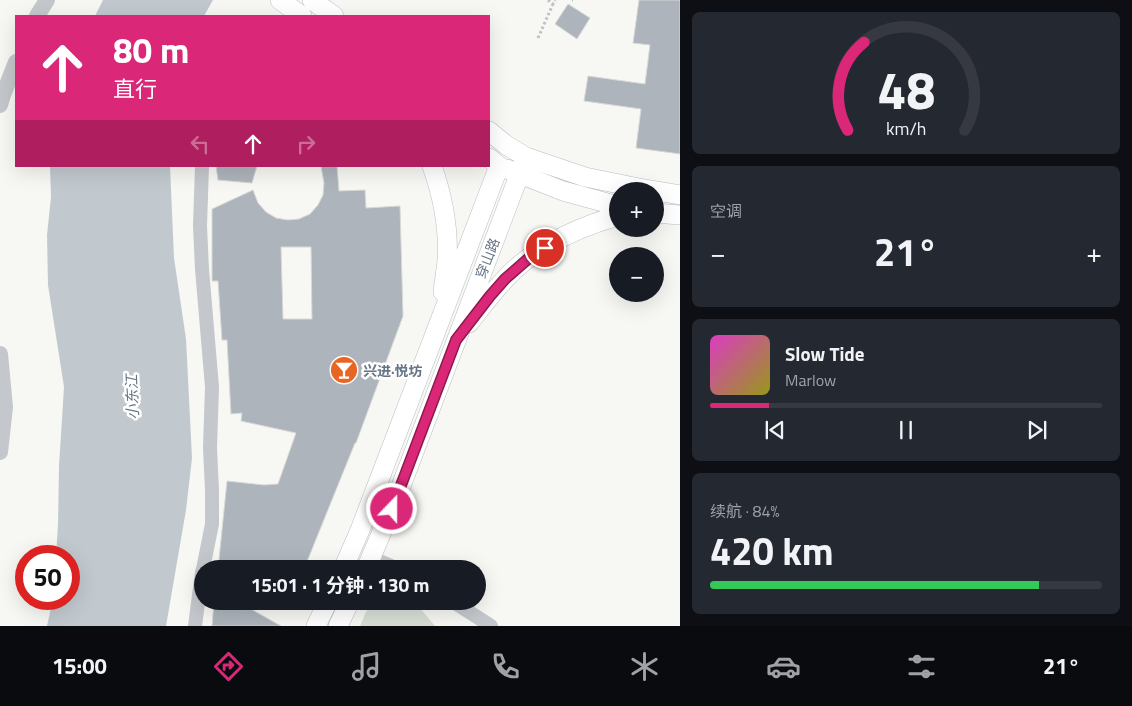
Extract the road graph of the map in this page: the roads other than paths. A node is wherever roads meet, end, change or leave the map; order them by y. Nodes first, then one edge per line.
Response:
1 (47, 0) edge
2 (280, 0) edge
3 (312, 0) edge
4 (38, 15) edge
5 (301, 15) edge
6 (333, 15) edge
7 (15, 64) edge
8 (0, 105) edge
9 (490, 132) edge
10 (506, 145) junction
11 (526, 156) junction
12 (494, 162) edge
13 (202, 167) edge
14 (432, 167) edge
15 (519, 175) junction
16 (680, 195) edge
17 (609, 204) edge
18 (664, 214) edge
19 (680, 215) edge
20 (609, 219) edge
21 (438, 325) junction
22 (456, 340) junction
23 (0, 354) edge
24 (0, 452) edge
25 (205, 560) edge
26 (347, 560) edge
27 (370, 560) edge
28 (197, 610) edge
29 (324, 610) edge
30 (346, 610) edge
31 (466, 610) edge
32 (195, 626) edge
33 (316, 626) edge
34 (338, 626) edge
35 (490, 626) edge

1 - 4 street
2 - 5 main road
3 - 6 main road
7 - 8 street
9 - 10 main road
10 - 11 main road
10 - 12 main road, 穿山路
11 - 15 main road, 穿山路
11 - 16 main road
12 - 15 main road
12 - 21 main road, 穿山路
13 - 25 street
14 - 21 main road
15 - 17 main road
15 - 22 main road, 穿山路
18 - 19 main road
20 - 22 main road
21 - 26 main road, 穿山路
22 - 27 main road, 穿山路
23 - 24 street
28 - 32 street
29 - 33 main road
30 - 34 main road
31 - 35 street

